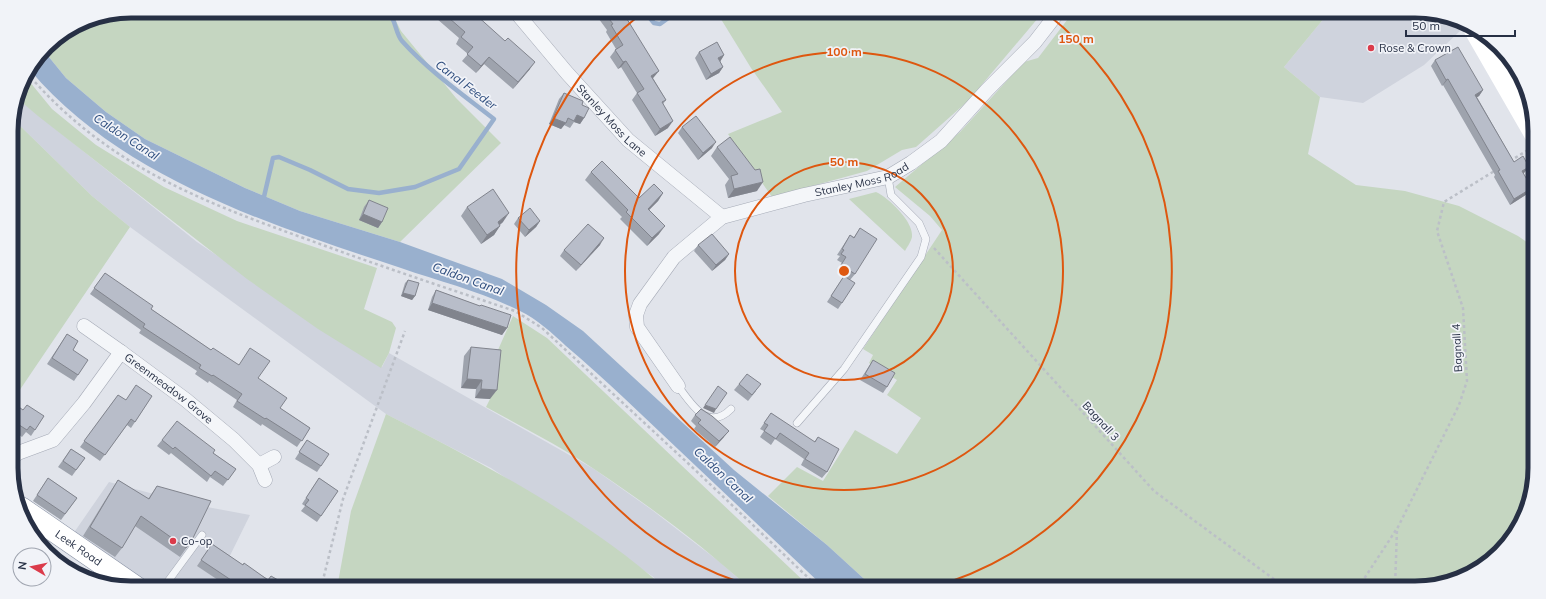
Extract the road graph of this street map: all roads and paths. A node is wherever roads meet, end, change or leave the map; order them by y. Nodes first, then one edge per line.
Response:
1 (521, 18) edge
2 (1054, 18) edge
3 (1478, 37) edge
4 (32, 78) edge
5 (1527, 123) edge
6 (1528, 150) edge
7 (1508, 162) edge
8 (1502, 166) edge
9 (888, 177) junction
10 (722, 217) junction
11 (926, 239) junction
12 (84, 326) dead end
13 (405, 330) dead end
14 (121, 352) junction
15 (678, 386) joint
16 (731, 409) dead end
17 (797, 422) dead end
18 (18, 453) edge
19 (274, 457) dead end
20 (259, 465) junction
21 (265, 480) dead end
22 (38, 529) edge
23 (1397, 529) junction
24 (202, 535) dead end
25 (124, 581) edge
26 (167, 581) edge
27 (323, 581) edge
28 (812, 581) edge
29 (1276, 581) edge
30 (1363, 581) edge
31 (1394, 581) edge

1 - 10 street, Stanley Moss Lane
2 - 9 street, Stanley Moss Road
3 - 5 street
4 - 28 path
6 - 7 path
8 - 23 path, Bagnall 4
9 - 10 street, Stanley Moss Road
9 - 11 lane
10 - 15 street, Stanley Moss Road
11 - 17 lane
11 - 29 path, Bagnall 3
12 - 14 street
13 - 27 path
14 - 18 street, Greenmeadow Grove
14 - 20 street, Greenmeadow Grove
15 - 16 lane
19 - 20 street
20 - 21 street, Greenmeadow Grove
22 - 25 highway, Leek Road
23 - 30 path
23 - 31 path, Bagnall 4
24 - 26 lane

